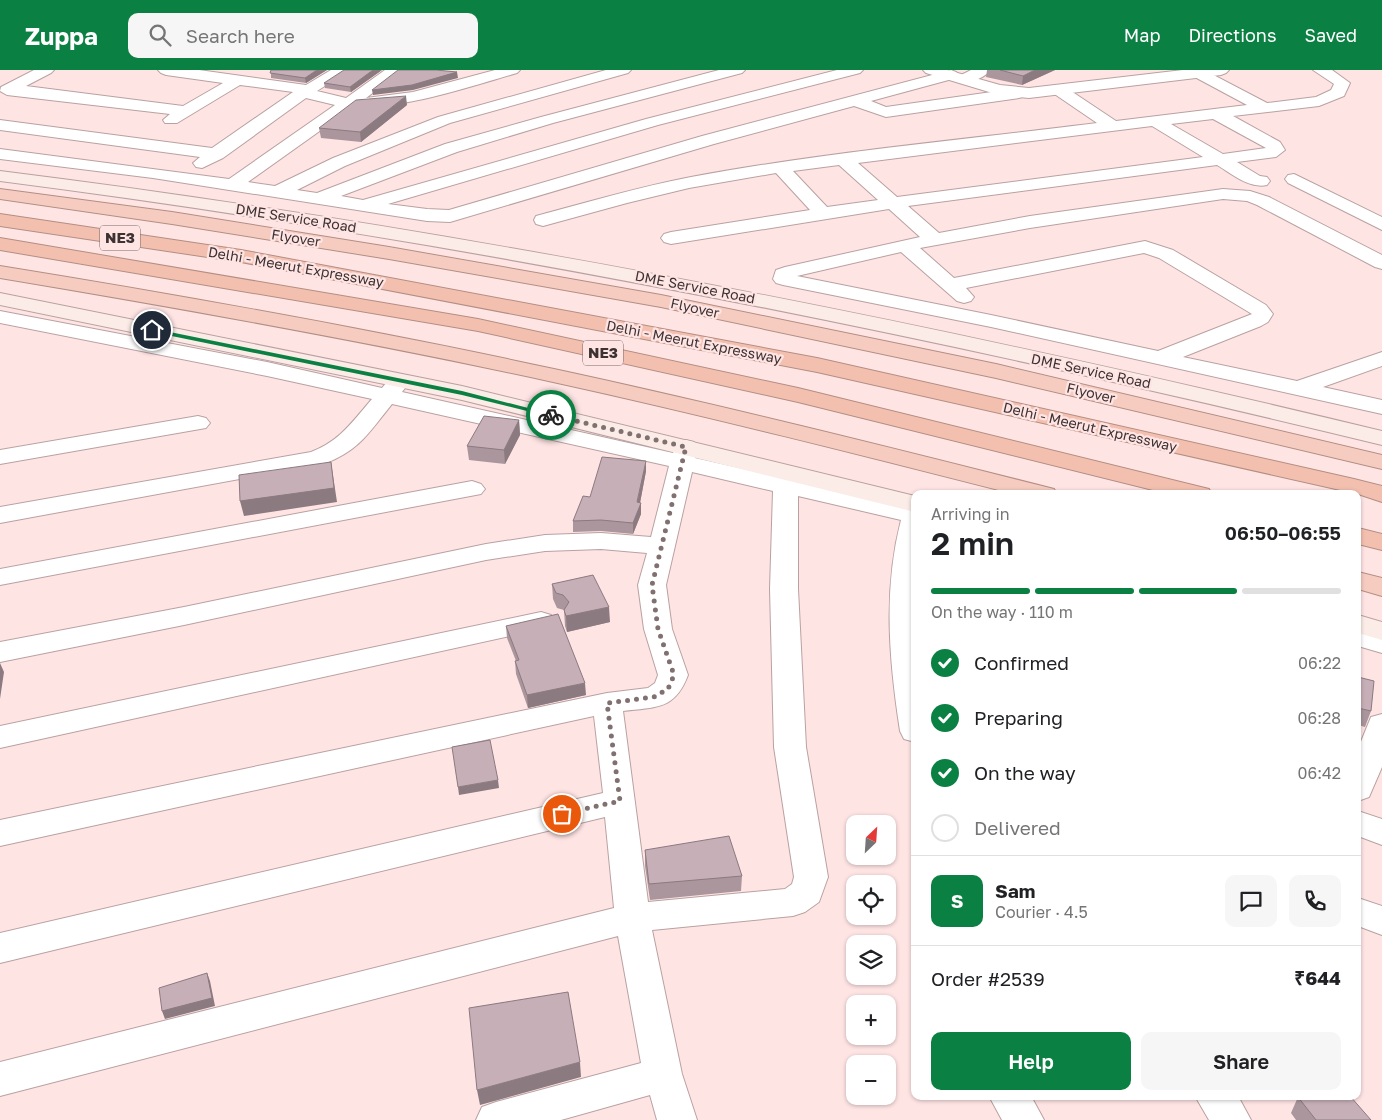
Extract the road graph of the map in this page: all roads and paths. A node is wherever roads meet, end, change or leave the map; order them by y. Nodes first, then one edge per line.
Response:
1 (46, 70) edge
2 (166, 70) edge
3 (342, 70) edge
4 (395, 70) edge
5 (512, 70) edge
6 (623, 70) edge
7 (737, 70) edge
8 (792, 70) edge
9 (855, 70) edge
10 (931, 70) edge
11 (983, 70) edge
12 (1221, 70) edge
13 (1321, 70) edge
14 (1196, 72) junction
15 (957, 77) junction
16 (238, 80) junction
17 (815, 81) junction
18 (1059, 90) junction
19 (5, 92) edge
20 (306, 92) junction
21 (1019, 93) junction
22 (856, 101) junction
23 (350, 102) junction
24 (1266, 108) junction
25 (186, 111) junction
26 (1215, 113) junction
27 (1154, 121) junction
28 (0, 125) edge
29 (1114, 127) junction
30 (132, 142) junction
31 (0, 154) edge
32 (217, 154) junction
33 (843, 159) junction
34 (1220, 160) junction
35 (780, 167) junction
36 (195, 168) dead end
37 (0, 176) edge
38 (1294, 179) dead end
39 (1261, 181) dead end
40 (230, 186) junction
41 (278, 192) junction
42 (0, 194) edge
43 (319, 198) junction
44 (893, 204) junction
45 (363, 205) junction
46 (823, 213) junction
47 (0, 220) edge
48 (543, 220) dead end
49 (1382, 224) edge
50 (672, 238) dead end
51 (935, 240) junction
52 (0, 244) edge
53 (905, 246) junction
54 (1382, 263) edge
55 (0, 272) edge
56 (950, 285) junction
57 (0, 298) edge
58 (0, 317) edge
59 (990, 321) junction
60 (1160, 358) junction
61 (1382, 359) edge
62 (394, 388) junction
63 (1297, 389) junction
64 (1382, 407) edge
65 (198, 424) dead end
66 (1382, 438) edge
67 (684, 454) junction
68 (0, 457) edge
69 (1382, 462) edge
70 (786, 486) junction
71 (472, 489) dead end
72 (1029, 490) edge
73 (1184, 490) edge
74 (1382, 494) edge
75 (911, 503) edge
76 (0, 515) edge
77 (911, 516) edge
78 (911, 534) edge
79 (1361, 537) edge
80 (1382, 542) edge
81 (660, 546) junction
82 (0, 578) edge
83 (1361, 581) edge
84 (1382, 587) edge
85 (554, 618) edge
86 (1361, 625) edge
87 (1382, 631) edge
88 (1361, 637) edge
89 (1382, 644) edge
90 (0, 652) edge
91 (607, 703) junction
92 (911, 709) edge
93 (1375, 734) edge
94 (0, 737) edge
95 (1361, 779) edge
96 (620, 801) junction
97 (1361, 824) edge
98 (1382, 832) edge
99 (0, 833) edge
100 (1361, 913) edge
101 (632, 918) junction
102 (1382, 921) edge
103 (0, 948) edge
104 (663, 1074) junction
105 (0, 1079) edge
106 (1012, 1100) edge
107 (1217, 1100) edge
108 (496, 1120) edge
109 (677, 1120) edge
110 (1024, 1120) edge
111 (1231, 1120) edge

1 - 19 street
2 - 16 street
3 - 20 street
4 - 23 street
5 - 23 street
6 - 41 street
7 - 43 street
8 - 17 street
9 - 17 street
10 - 15 street
11 - 15 street
12 - 14 street
13 - 24 street
14 - 18 street
14 - 24 street
15 - 21 street
15 - 22 street
16 - 20 street
16 - 25 street
17 - 22 street
17 - 45 street
18 - 21 street
18 - 29 street
19 - 25 street
20 - 23 street
20 - 32 street
21 - 22 street
22 - 45 street
23 - 40 street
24 - 26 street
25 - 30 street
26 - 27 street
26 - 34 street
27 - 29 street
27 - 34 street
28 - 30 street
29 - 33 street
30 - 32 street
31 - 40 street
32 - 36 street
33 - 35 street
33 - 44 street
34 - 39 street
34 - 44 street
35 - 46 street
35 - 48 street
37 - 66 main road, DME Service Road
38 - 49 street
40 - 41 street
41 - 43 street
42 - 69 highway, Flyover
43 - 45 street
44 - 46 street
44 - 51 street
46 - 50 street
47 - 74 highway, Delhi - Meerut Expressway / NE3
51 - 53 street
51 - 54 street
52 - 73 highway, Delhi - Meerut Expressway / NE3
53 - 56 street
53 - 59 street
55 - 72 highway
56 - 59 street
56 - 60 street
57 - 62 main road
58 - 62 street
59 - 60 street
60 - 63 street
61 - 63 street
62 - 67 main road
62 - 76 street
63 - 64 street
65 - 68 street
67 - 70 street
67 - 75 main road
67 - 81 street
70 - 77 street
70 - 101 street
71 - 82 street
78 - 92 street
79 - 80 highway
81 - 90 street
81 - 91 street
83 - 84 highway
85 - 94 street
86 - 87 main road
88 - 89 street
91 - 96 street
91 - 99 street
93 - 95 street
96 - 101 street
96 - 103 street
97 - 98 street
100 - 102 street
101 - 104 street
101 - 105 street
104 - 108 street
104 - 109 street
106 - 110 street
107 - 111 street

